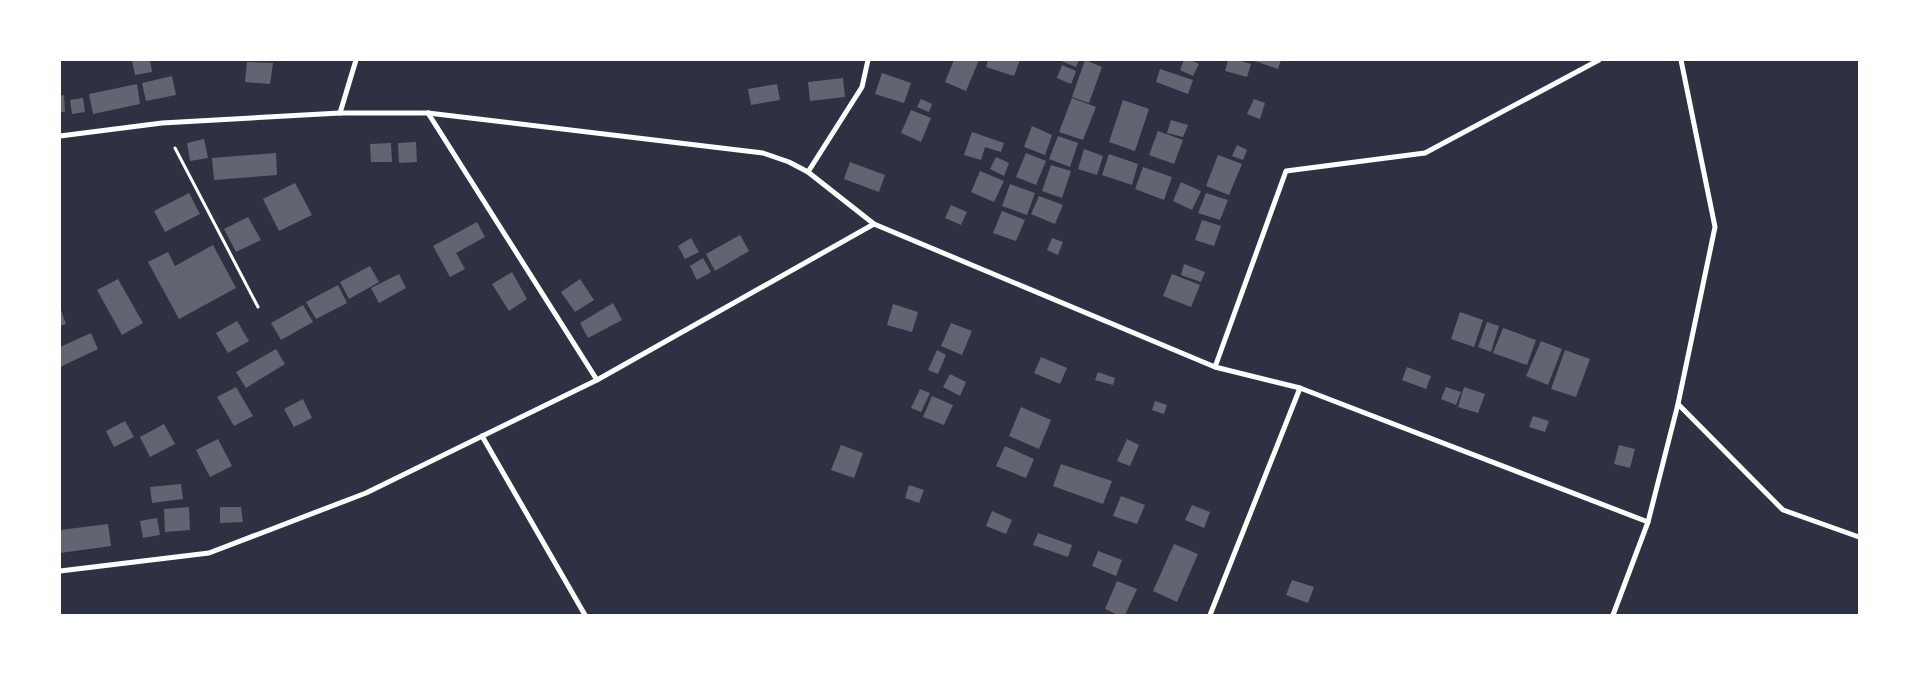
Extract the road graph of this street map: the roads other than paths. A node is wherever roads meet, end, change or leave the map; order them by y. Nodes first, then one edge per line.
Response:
1 (356, 60) edge
2 (868, 60) edge
3 (1599, 60) edge
4 (1681, 60) edge
5 (340, 113) junction
6 (428, 113) junction
7 (60, 136) edge
8 (808, 172) junction
9 (874, 224) junction
10 (1215, 367) junction
11 (597, 380) junction
12 (1300, 388) junction
13 (1678, 404) junction
14 (482, 436) junction
15 (1648, 522) junction
16 (1859, 537) edge
17 (60, 571) edge
18 (585, 615) edge
19 (1210, 615) edge
20 (1612, 615) edge

1 - 5 street
2 - 8 street
3 - 10 street
4 - 13 street
5 - 6 street
5 - 7 street
6 - 8 street
6 - 11 street
8 - 9 street
9 - 10 street
9 - 11 street
10 - 12 street
11 - 14 street
12 - 15 street
12 - 19 street
13 - 15 street
13 - 16 street
14 - 17 street
14 - 18 street
15 - 20 street

